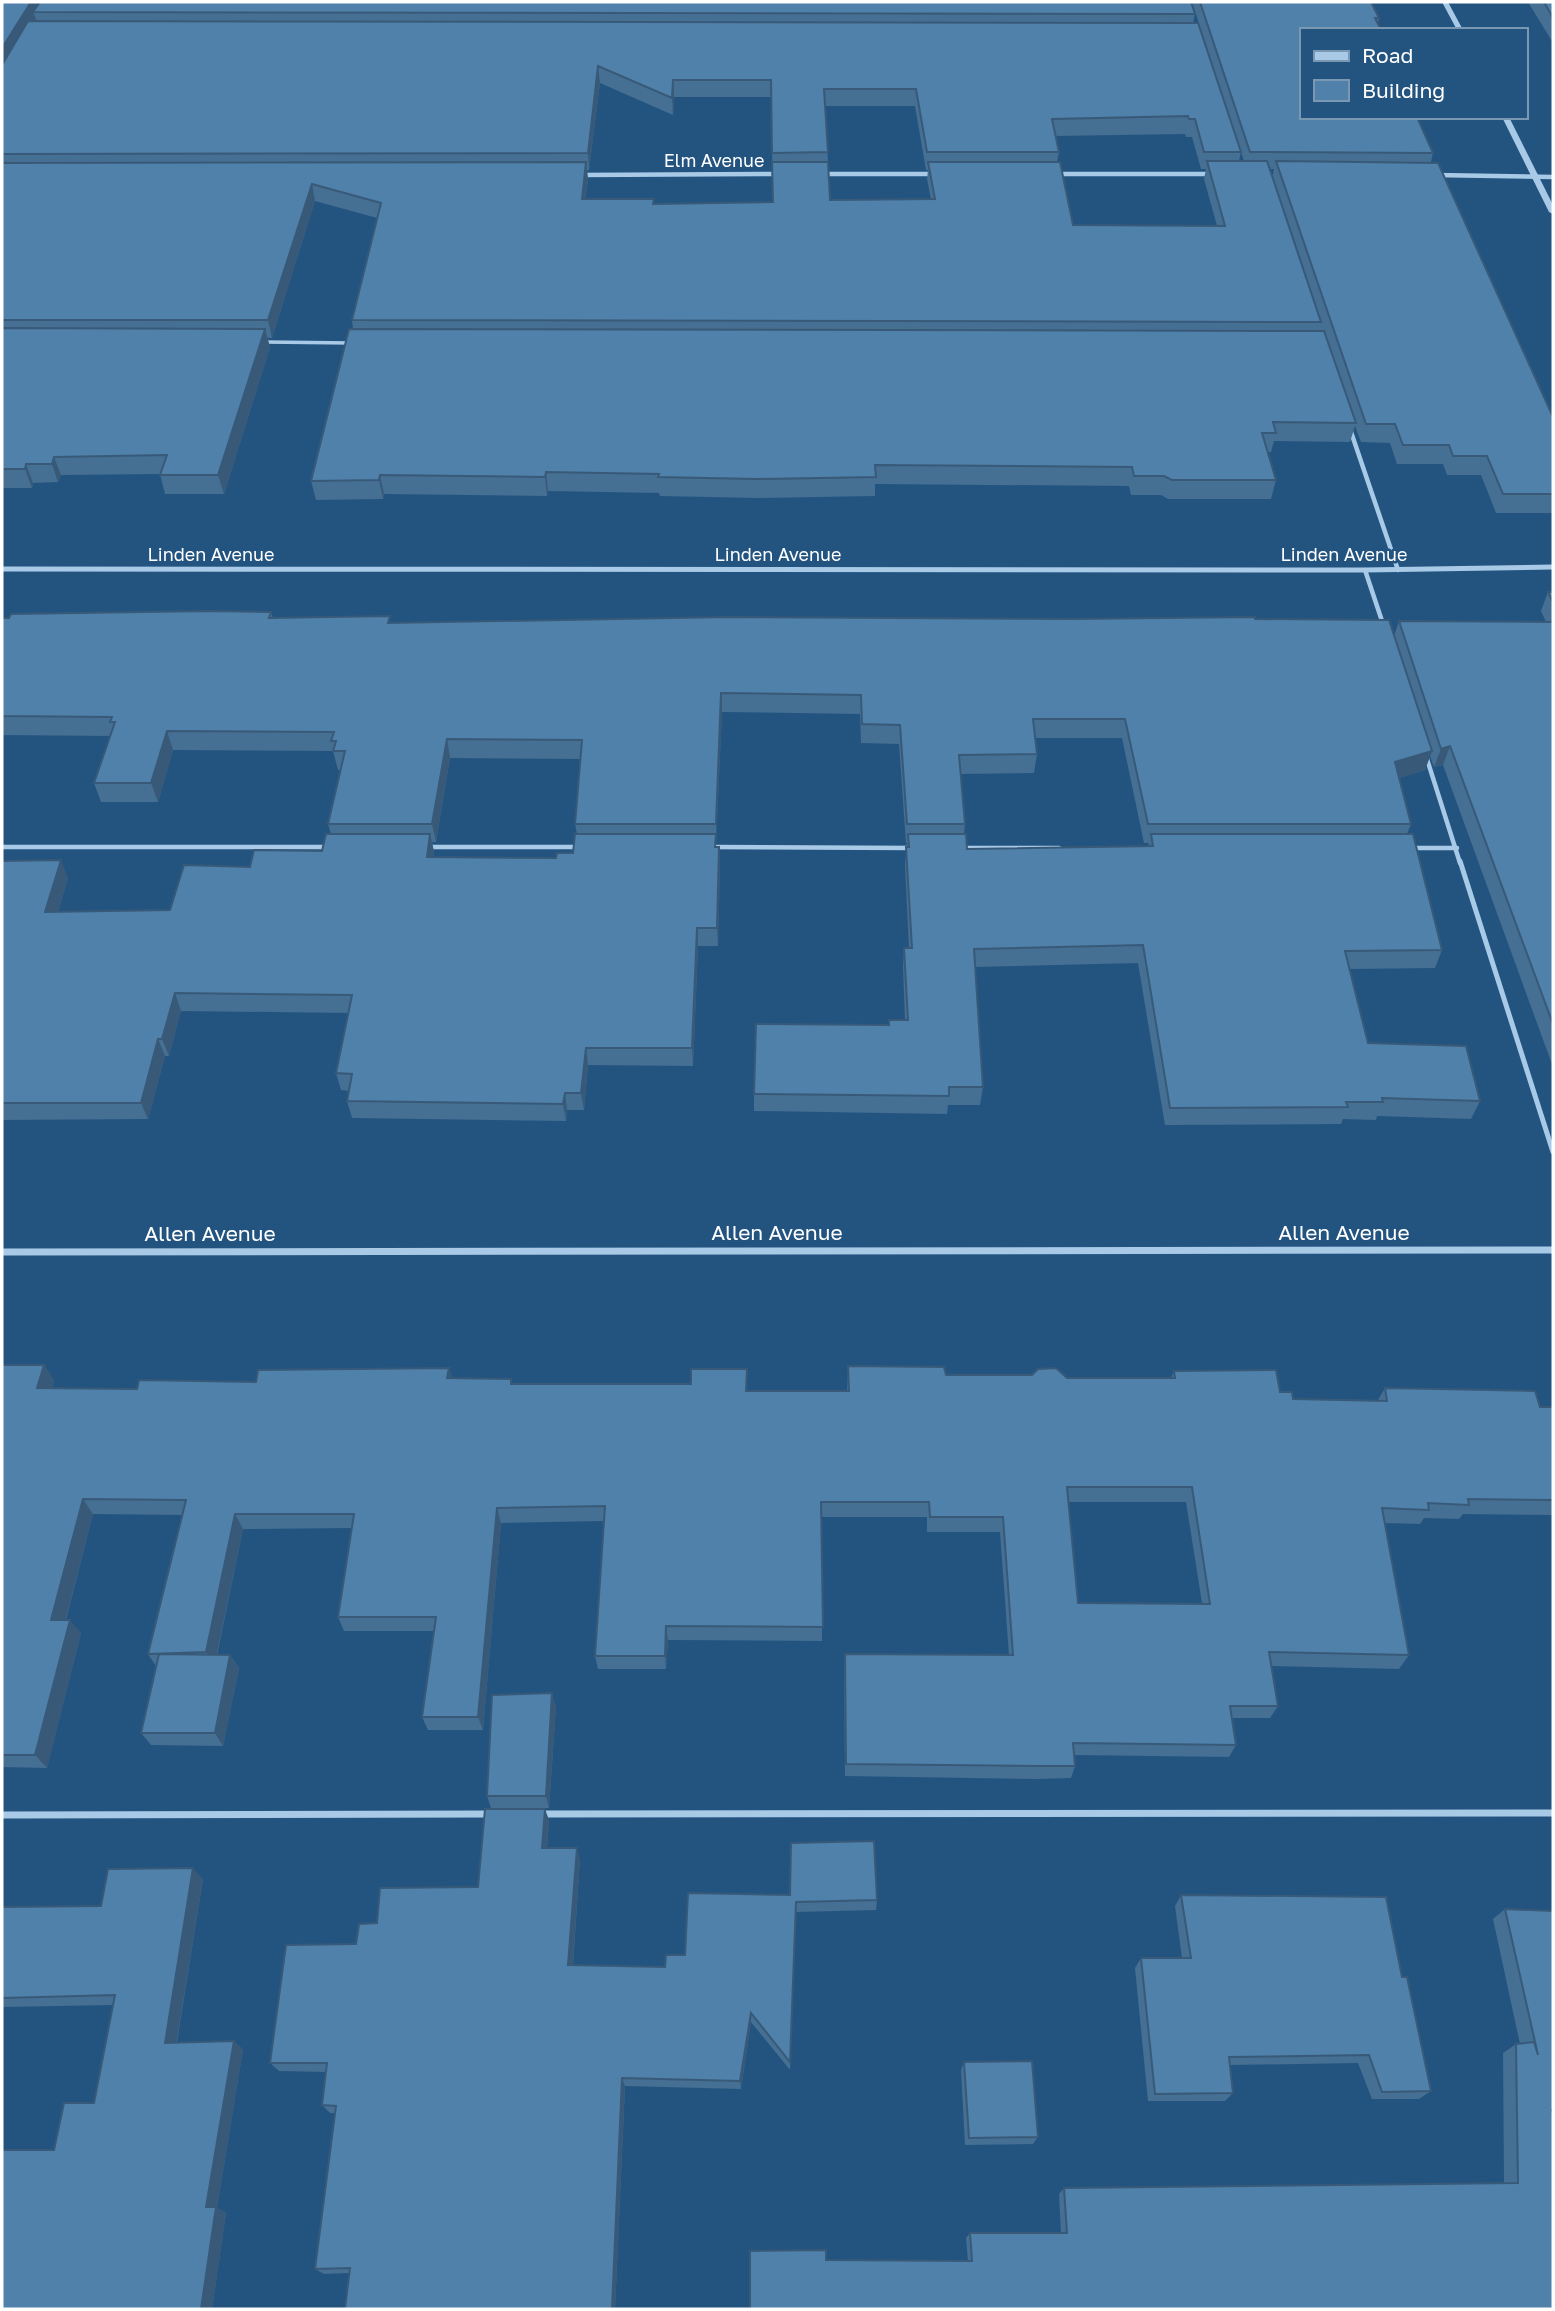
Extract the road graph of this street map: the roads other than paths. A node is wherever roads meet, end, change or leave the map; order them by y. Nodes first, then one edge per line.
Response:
1 (1445, 2) edge
2 (1459, 28) edge
3 (1506, 119) edge
4 (783, 174) edge
5 (811, 174) edge
6 (937, 174) edge
7 (1048, 174) edge
8 (1216, 174) edge
9 (574, 175) edge
10 (1420, 175) edge
11 (1535, 177) junction
12 (1553, 177) edge
13 (1553, 212) edge
14 (252, 342) edge
15 (363, 343) edge
16 (1349, 424) edge
17 (1553, 567) edge
18 (2, 569) edge
19 (1365, 570) junction
20 (1398, 570) junction
21 (1384, 628) edge
22 (1423, 745) edge
23 (2, 847) edge
24 (338, 847) edge
25 (421, 847) edge
26 (589, 847) edge
27 (701, 848) edge
28 (925, 848) edge
29 (953, 848) edge
30 (1065, 848) edge
31 (1401, 848) edge
32 (1457, 848) junction
33 (1553, 1152) edge
34 (1553, 1250) edge
35 (2, 1252) edge
36 (1553, 1813) edge
37 (505, 1814) edge
38 (533, 1814) edge
39 (2, 1815) edge

1 - 2 street
3 - 11 street
4 - 9 street, Elm Avenue
5 - 6 street
7 - 8 street
10 - 11 street
11 - 12 street
11 - 13 street
14 - 15 lane
16 - 20 lane
17 - 20 street, Linden Avenue
18 - 19 street, Linden Avenue
19 - 20 street, Linden Avenue
19 - 21 lane
22 - 32 lane
23 - 24 lane
25 - 26 lane
27 - 28 lane
29 - 30 lane
31 - 32 lane
32 - 33 lane
34 - 35 street, Allen Avenue
36 - 38 lane
37 - 39 lane

